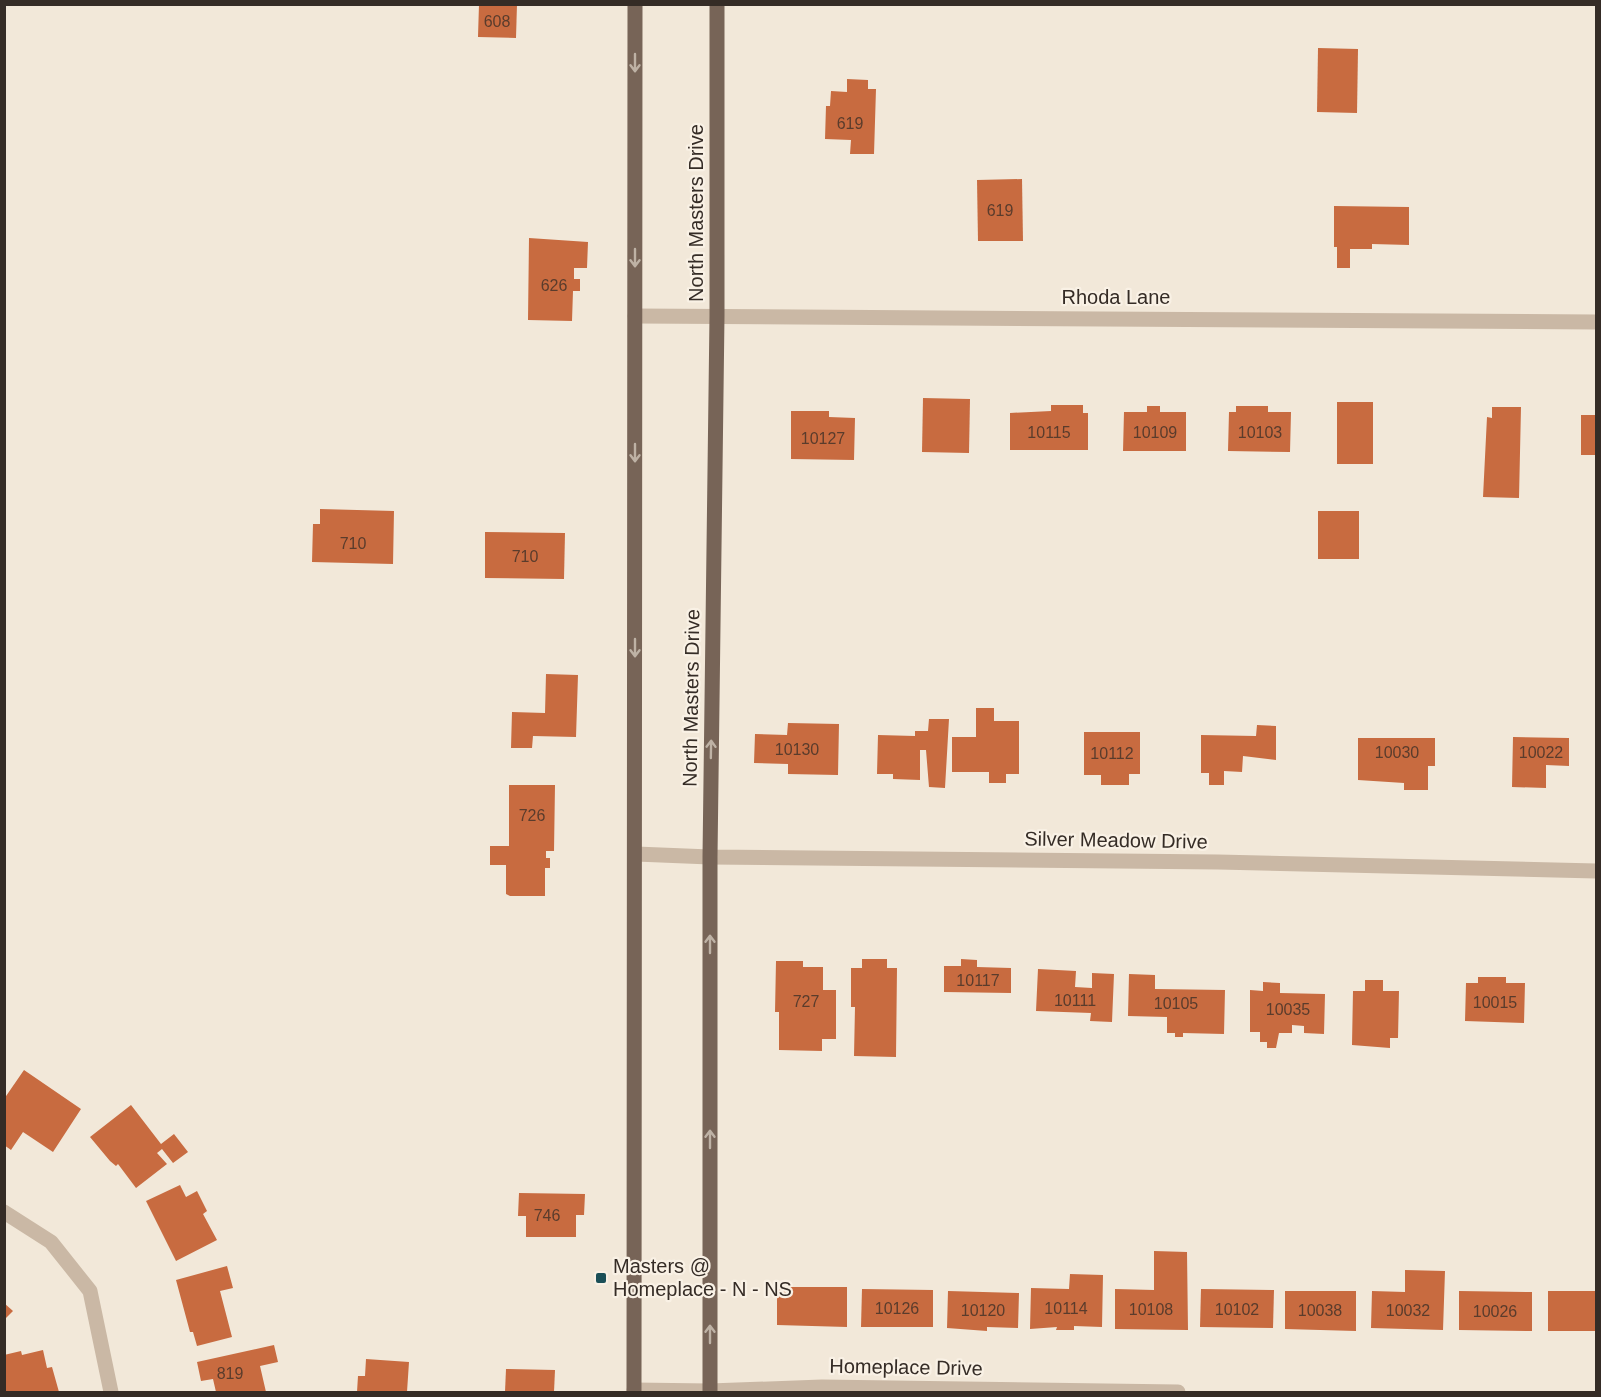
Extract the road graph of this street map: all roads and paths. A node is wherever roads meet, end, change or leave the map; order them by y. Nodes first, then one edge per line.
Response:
1 (635, 4) edge
2 (717, 4) edge
3 (635, 316) junction
4 (717, 316) junction
5 (1596, 322) edge
6 (636, 854) junction
7 (710, 857) junction
8 (1596, 871) edge
9 (4, 1212) edge
10 (634, 1391) edge
11 (111, 1392) edge
12 (710, 1392) edge
13 (1178, 1392) edge

1 -> 3 main road
2 - 4 main road, North Masters Drive
3 - 4 street, Rhoda Lane
3 -> 6 main road
4 - 5 street, Rhoda Lane
7 -> 4 main road, North Masters Drive
6 - 7 street, Silver Meadow Drive
6 - 10 main road
7 - 8 street, Silver Meadow Drive
12 -> 7 main road, North Masters Drive
9 - 11 street
10 - 12 street, Homeplace Drive
12 - 13 street, Homeplace Drive

